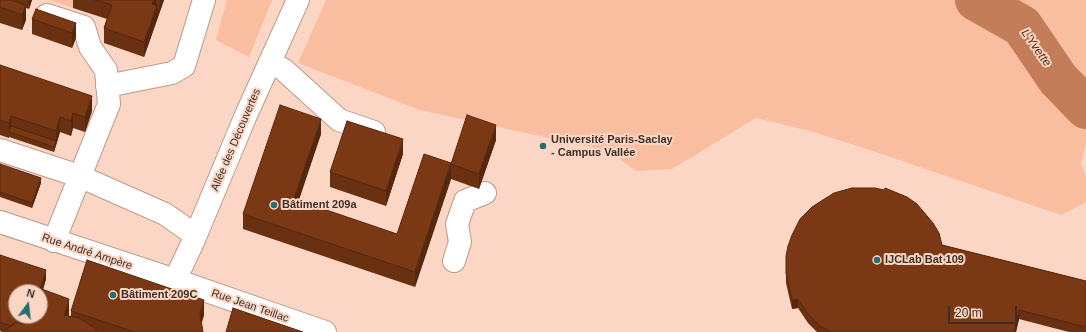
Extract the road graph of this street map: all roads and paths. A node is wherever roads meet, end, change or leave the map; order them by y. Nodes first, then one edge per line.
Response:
1 (204, 0) edge
2 (298, 0) edge
3 (44, 14) edge
4 (271, 62) junction
5 (107, 86) junction
6 (390, 138) edge
7 (0, 150) edge
8 (79, 176) junction
9 (485, 193) dead end
10 (0, 222) edge
11 (195, 235) junction
12 (54, 241) junction
13 (454, 262) dead end
14 (175, 280) junction
15 (325, 332) edge

1 - 5 street
2 - 4 street, Allée des Découvertes
3 - 5 street
4 - 6 street
4 - 11 street, Allée des Découvertes
5 - 8 street
7 - 8 street
8 - 11 street
8 - 12 street
9 - 13 street
10 - 12 street, Rue André Ampère
11 - 14 street, Allée des Découvertes
12 - 14 street, Rue André Ampère
14 - 15 street, Rue Jean Teillac

